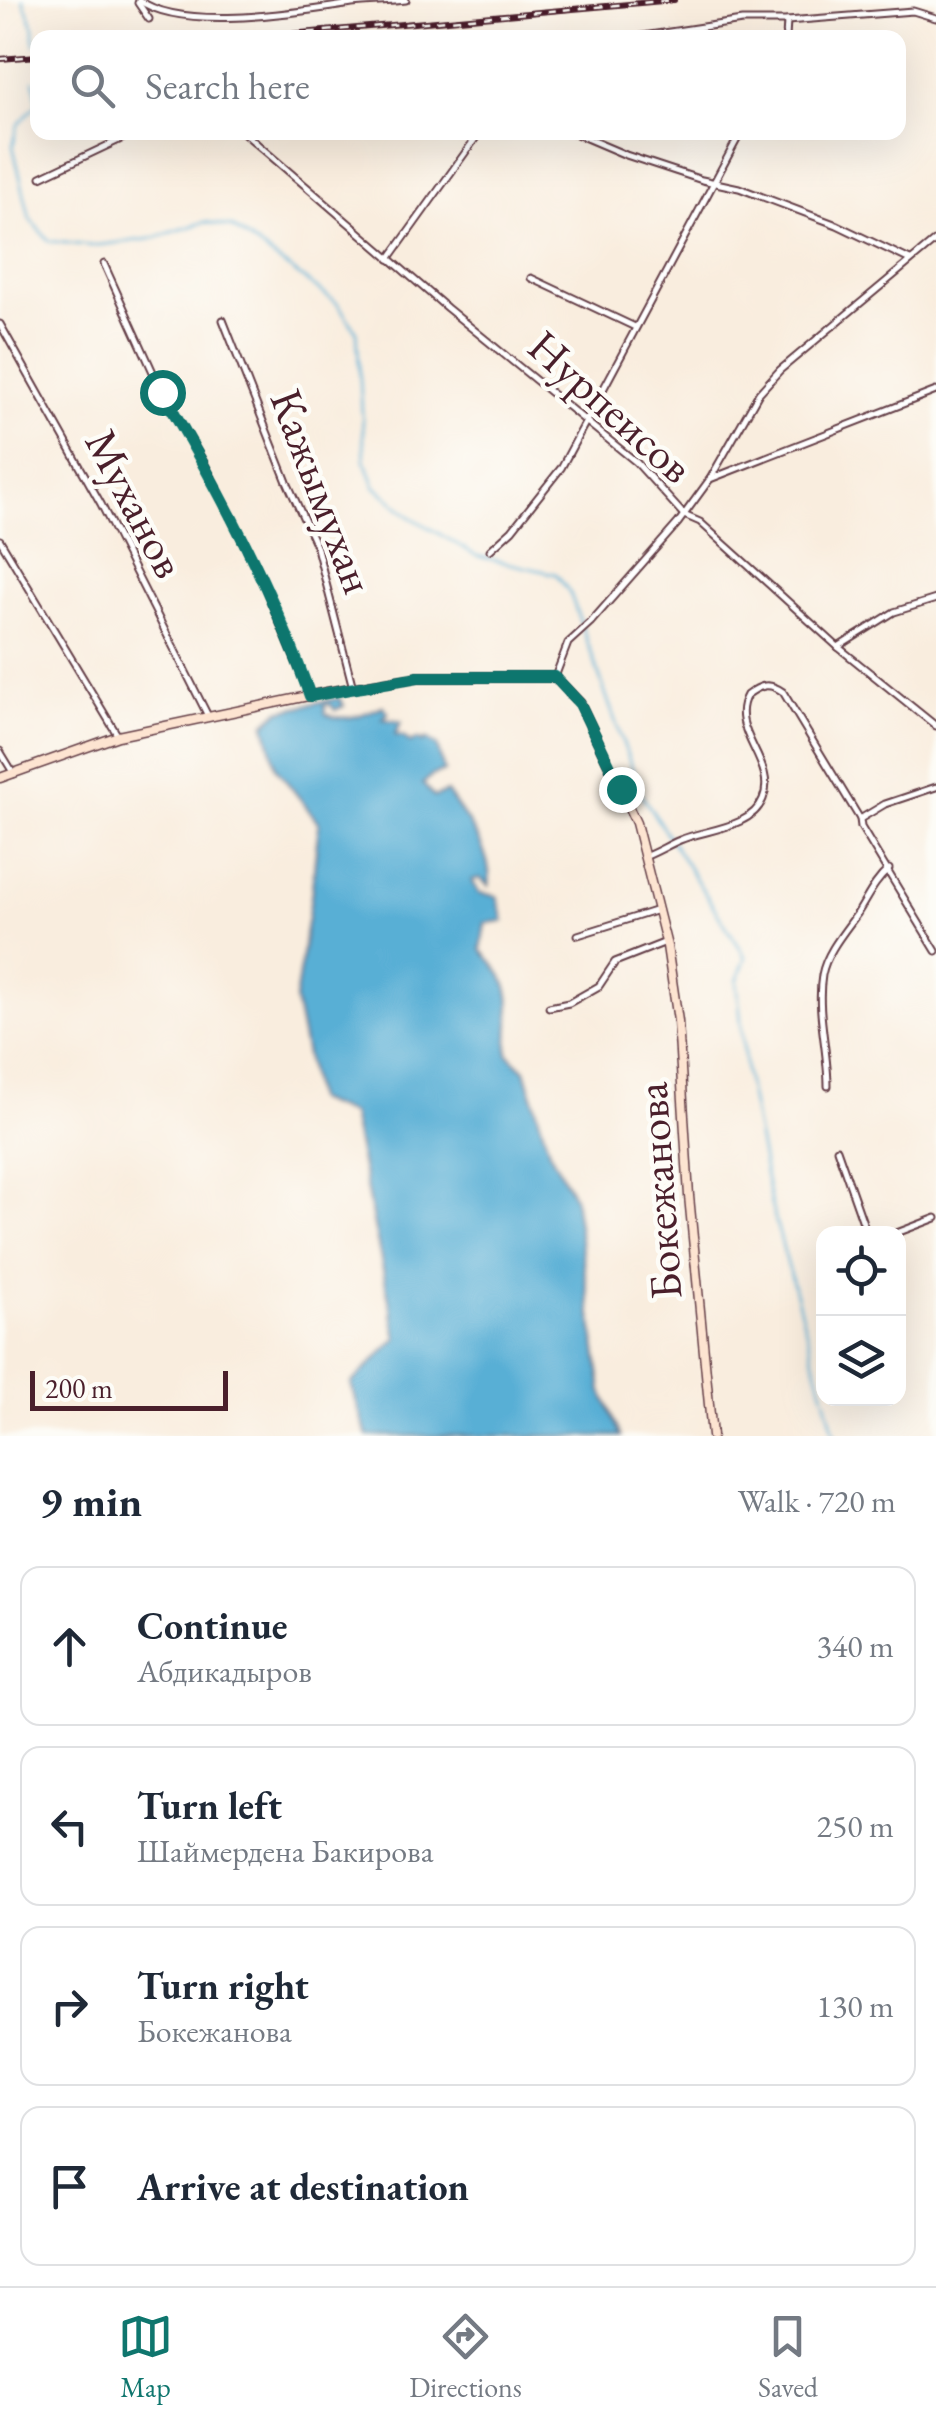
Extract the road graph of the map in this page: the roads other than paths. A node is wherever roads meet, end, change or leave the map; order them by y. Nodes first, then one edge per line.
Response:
1 (138, 0) edge
2 (406, 0) edge
3 (936, 18) edge
4 (148, 20) dead end
5 (787, 21) junction
6 (686, 30) edge
7 (786, 30) edge
8 (119, 140) edge
9 (252, 140) edge
10 (474, 140) edge
11 (592, 140) edge
12 (737, 140) edge
13 (42, 177) dead end
14 (715, 183) junction
15 (936, 240) edge
16 (389, 259) junction
17 (911, 261) junction
18 (104, 264) dead end
19 (531, 278) dead end
20 (222, 320) dead end
21 (0, 324) edge
22 (635, 328) junction
23 (936, 391) edge
24 (585, 419) junction
25 (710, 479) junction
26 (684, 515) junction
27 (0, 540) edge
28 (490, 550) dead end
29 (936, 599) edge
30 (838, 647) junction
31 (555, 677) junction
32 (353, 688) junction
33 (310, 696) junction
34 (208, 716) junction
35 (936, 726) edge
36 (118, 736) junction
37 (0, 751) edge
38 (14, 774) junction
39 (0, 778) edge
40 (936, 787) edge
41 (861, 823) junction
42 (644, 858) junction
43 (888, 869) junction
44 (658, 910) junction
45 (578, 935) dead end
46 (666, 942) junction
47 (936, 950) edge
48 (549, 1007) dead end
49 (828, 1086) dead end
50 (837, 1150) dead end
51 (936, 1218) edge
52 (864, 1226) edge
53 (906, 1229) edge
54 (712, 1436) edge

1 - 2 street
1 - 4 street
3 - 5 street
5 - 6 street
5 - 7 street
8 - 13 street
9 - 16 street, Нурпеисов
10 - 16 street
11 - 14 street
12 - 14 street
14 - 17 street
14 - 22 street
15 - 17 street
16 - 24 street, Нурпеисов
17 - 25 street
18 - 33 street
19 - 22 street
20 - 32 street, Кажымухан
21 - 34 street, Муханов
22 - 24 street
23 - 25 street
24 - 26 street, Нурпеисов
24 - 28 street
25 - 26 street
26 - 30 street, Нурпеисов
26 - 31 street
27 - 36 street
29 - 30 street
30 - 35 street, Нурпеисов
31 - 32 street
31 - 42 street, Бокежанова
32 - 33 street
33 - 34 street
34 - 36 street
36 - 38 street
37 - 38 street
38 - 39 street
40 - 41 street
41 - 42 street
41 - 43 street
42 - 44 street, Бокежанова
43 - 47 street
43 - 49 street
44 - 45 street
44 - 46 street, Бокежанова
46 - 48 street
46 - 54 street, Бокежанова
50 - 52 street
51 - 53 street

